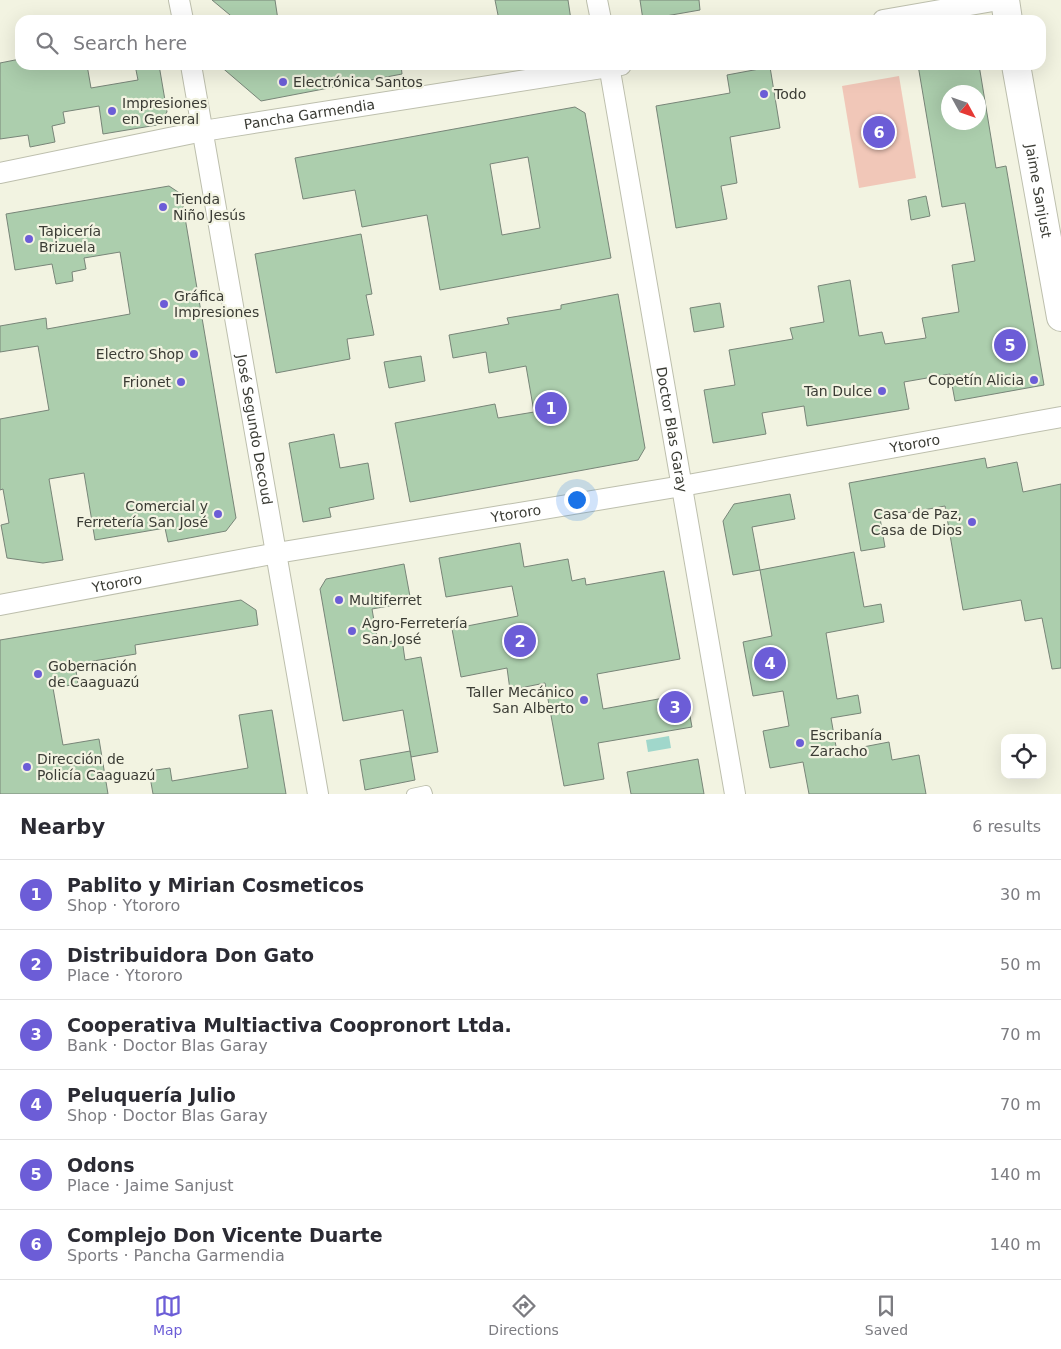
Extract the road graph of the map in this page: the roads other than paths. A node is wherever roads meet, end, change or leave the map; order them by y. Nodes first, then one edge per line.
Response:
1 (180, 0) edge
2 (597, 0) edge
3 (999, 0) edge
4 (1004, 0) edge
5 (182, 15) edge
6 (600, 15) edge
7 (912, 15) edge
8 (1007, 15) edge
9 (192, 70) edge
10 (588, 70) edge
11 (614, 70) edge
12 (1017, 70) edge
13 (203, 131) junction
14 (0, 173) edge
15 (1061, 317) edge
16 (1061, 417) edge
17 (682, 486) junction
18 (277, 553) junction
19 (0, 605) edge
20 (318, 794) edge
21 (412, 794) edge
22 (427, 794) edge
23 (735, 794) edge

1 - 5 street
2 - 6 street
3 - 7 street
4 - 8 main road
9 - 13 street, José Segundo Decoud
10 - 13 street, Pancha Garmendia
11 - 17 street, Doctor Blas Garay
12 - 15 main road, Jaime Sanjust
13 - 14 street, Pancha Garmendia
13 - 18 street, José Segundo Decoud
16 - 17 street, Ytororo
17 - 18 street, Ytororo
17 - 23 street, Doctor Blas Garay
18 - 19 street, Ytororo
18 - 20 street, José Segundo Decoud
21 - 22 lane

